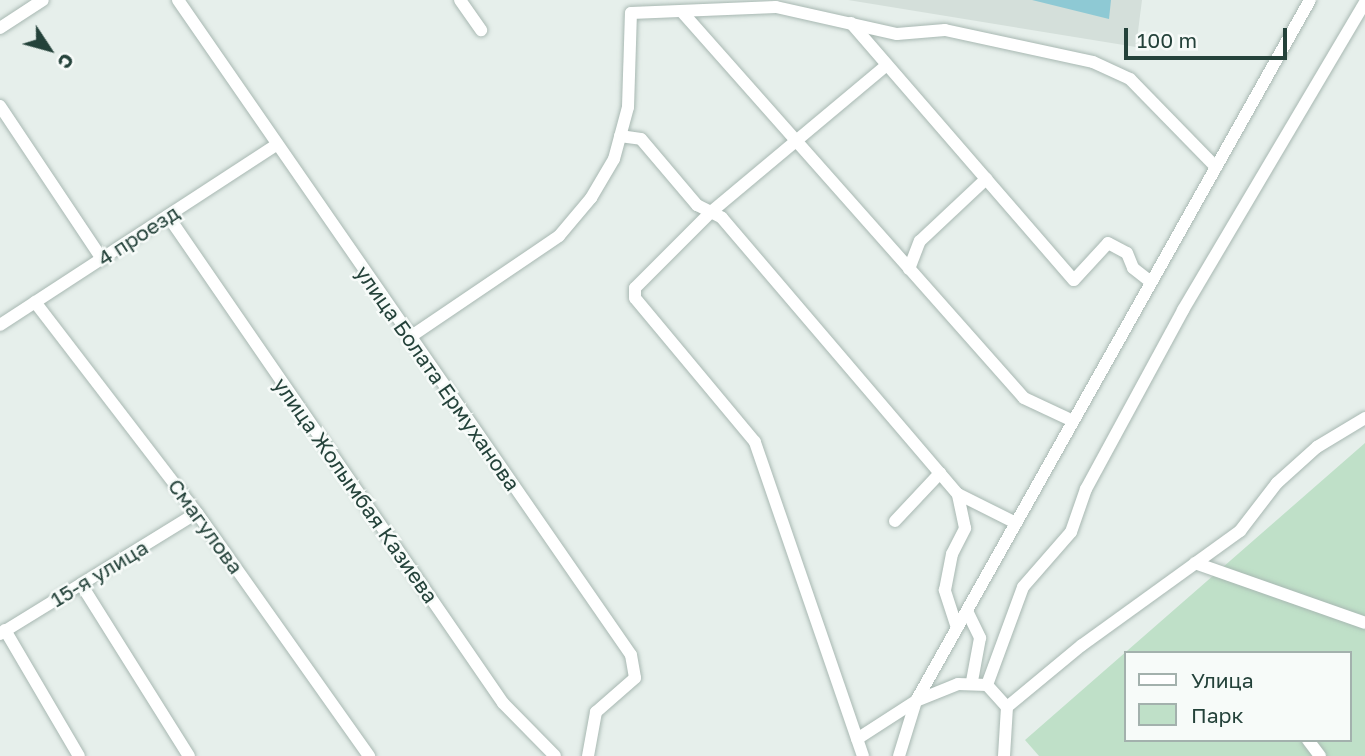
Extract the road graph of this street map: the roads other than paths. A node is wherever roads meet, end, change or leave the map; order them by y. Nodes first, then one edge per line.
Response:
1 (43, 0) edge
2 (178, 0) edge
3 (460, 0) edge
4 (1310, 0) edge
5 (1365, 2) edge
6 (683, 13) junction
7 (851, 23) junction
8 (0, 28) edge
9 (481, 30) dead end
10 (887, 65) junction
11 (0, 106) edge
12 (620, 136) junction
13 (795, 141) junction
14 (276, 145) junction
15 (1216, 167) junction
16 (986, 179) junction
17 (711, 212) junction
18 (168, 216) junction
19 (102, 259) junction
20 (909, 269) junction
21 (1151, 282) junction
22 (35, 302) junction
23 (0, 325) edge
24 (410, 337) junction
25 (1365, 418) edge
26 (1073, 421) junction
27 (940, 474) junction
28 (958, 494) junction
29 (197, 513) junction
30 (894, 521) dead end
31 (1016, 523) junction
32 (1195, 563) junction
33 (81, 584) junction
34 (967, 611) junction
35 (1365, 623) edge
36 (957, 628) junction
37 (2, 632) edge
38 (972, 681) junction
39 (987, 685) junction
40 (916, 701) junction
41 (1007, 707) junction
42 (857, 739) junction
43 (79, 756) edge
44 (190, 756) edge
45 (369, 756) edge
46 (555, 756) edge
47 (588, 756) edge
48 (863, 756) edge
49 (899, 756) edge
50 (1004, 756) edge

1 - 8 street
2 - 14 street, улица Болата Ермуханова
3 - 9 street
4 - 15 street
5 - 39 street
6 - 7 street
6 - 12 street
6 - 13 street
7 - 10 street
7 - 15 street
10 - 13 street
10 - 16 street
11 - 19 street
12 - 17 street
12 - 24 street
13 - 17 street
13 - 20 street
14 - 18 street, 4 проезд
14 - 24 street, улица Болата Ермуханова
15 - 21 street
16 - 20 street
16 - 21 street
17 - 27 street
17 - 42 street
18 - 19 street, 4 проезд
18 - 46 street, улица Жолымбая Казиева
19 - 22 street, 4 проезд
20 - 26 street
21 - 26 street
22 - 23 street, 4 проезд
22 - 29 street, Смагулова
24 - 47 street, улица Болата Ермуханова
25 - 32 street
26 - 31 street
27 - 28 street
27 - 30 street
28 - 31 street
28 - 36 street
29 - 33 street, 15-я улица
29 - 45 street, Смагулова
31 - 34 street
32 - 35 street
32 - 41 street
33 - 37 street, 15-я улица
33 - 44 street
34 - 36 street
34 - 38 street
36 - 40 street
37 - 43 street
38 - 39 street
38 - 40 street
39 - 41 street
40 - 42 street
40 - 49 street
41 - 50 street
42 - 48 street

